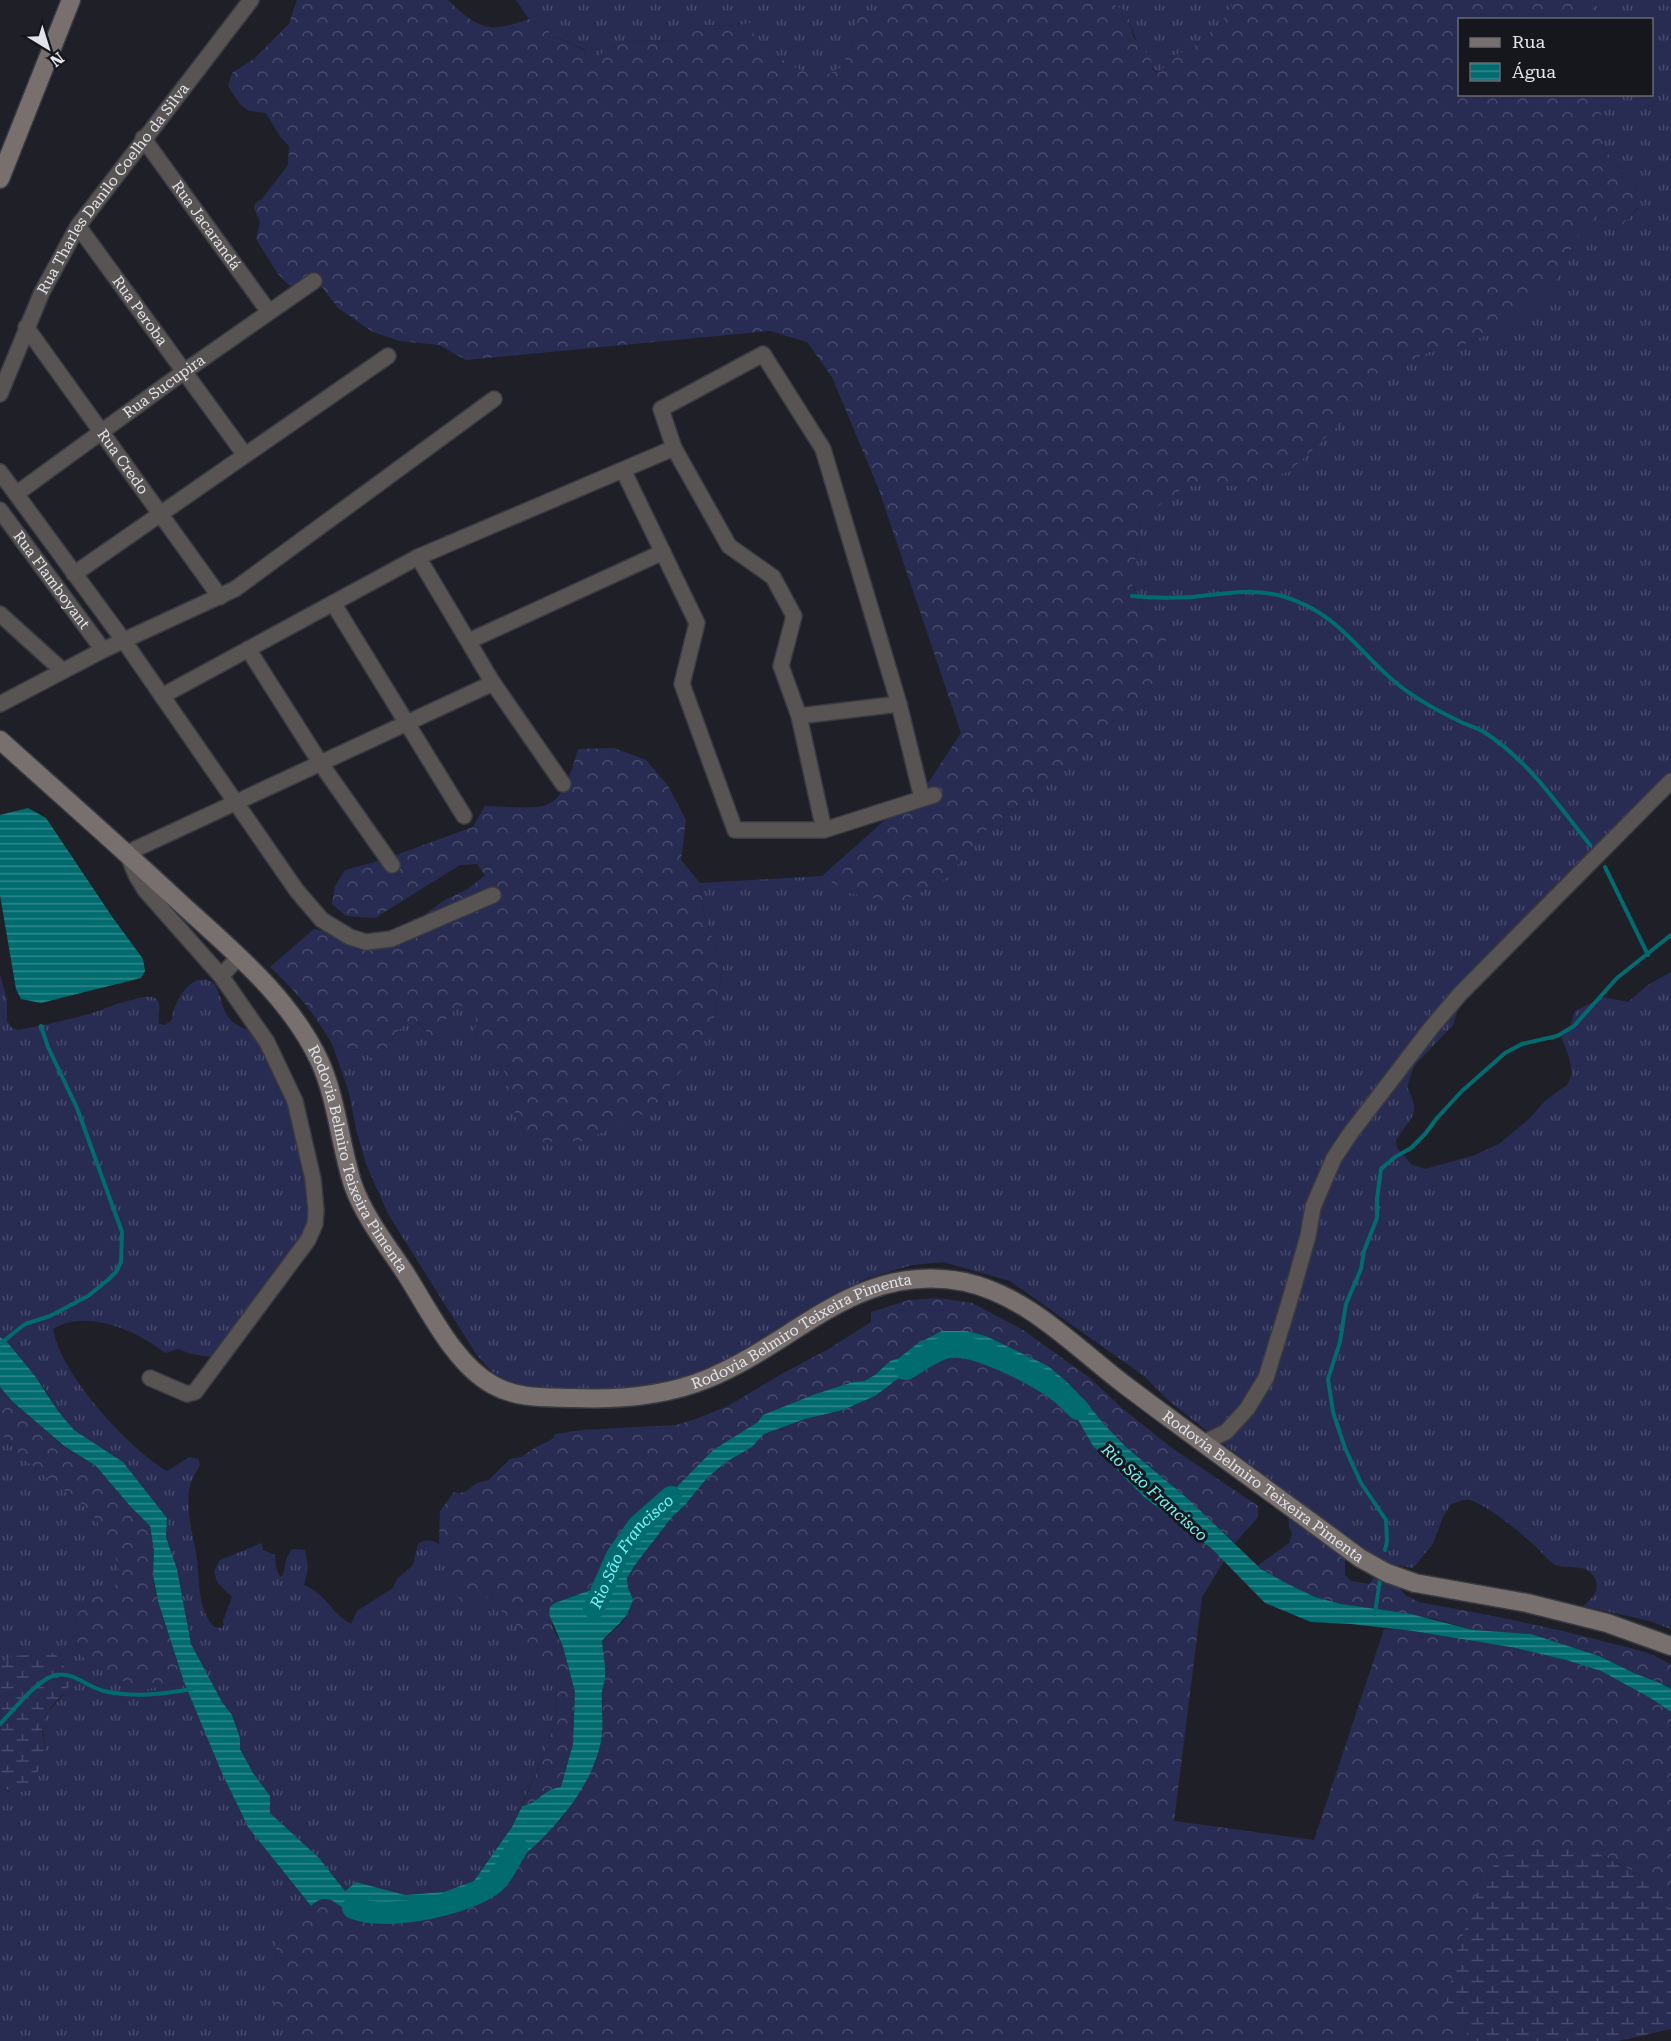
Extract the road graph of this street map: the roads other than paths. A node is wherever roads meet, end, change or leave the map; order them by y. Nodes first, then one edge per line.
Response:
1 (71, 0) edge
2 (251, 0) edge
3 (143, 138) junction
4 (0, 179) edge
5 (78, 226) junction
6 (314, 281) dead end
7 (269, 312) junction
8 (26, 327) junction
9 (388, 356) dead end
10 (185, 371) junction
11 (0, 394) edge
12 (494, 399) dead end
13 (100, 432) junction
14 (674, 448) junction
15 (245, 455) junction
16 (623, 470) junction
17 (0, 472) edge
18 (16, 494) junction
19 (0, 510) edge
20 (160, 513) junction
21 (663, 552) junction
22 (418, 557) junction
23 (74, 574) junction
24 (220, 597) junction
25 (333, 603) junction
26 (0, 615) edge
27 (124, 641) junction
28 (469, 641) junction
29 (103, 650) junction
30 (248, 650) junction
31 (63, 671) junction
32 (494, 683) junction
33 (162, 696) junction
34 (0, 704) edge
35 (899, 704) junction
36 (799, 716) junction
37 (407, 723) junction
38 (0, 740) edge
39 (321, 764) junction
40 (1671, 781) edge
41 (563, 784) dead end
42 (236, 802) junction
43 (464, 816) dead end
44 (824, 830) junction
45 (127, 853) junction
46 (392, 865) dead end
47 (493, 895) dead end
48 (239, 957) junction
49 (221, 976) junction
50 (150, 1378) dead end
51 (1204, 1442) junction
52 (1671, 1646) edge

1 - 4 main road
2 - 3 street, Rua Tharles Danilo Coelho da Silva
3 - 5 street, Rua Tharles Danilo Coelho da Silva
3 - 7 street, Rua Jacarandá
5 - 8 street, Rua Tharles Danilo Coelho da Silva
5 - 10 street, Rua Peroba
6 - 7 street, Rua Sucupira
7 - 10 street, Rua Sucupira
8 - 11 street, Rua Tharles Danilo Coelho da Silva
8 - 13 street, Rua Credo
9 - 15 street
10 - 13 street, Rua Sucupira
10 - 15 street, Rua Peroba
12 - 24 street
13 - 18 street, Rua Sucupira
13 - 20 street, Rua Credo
14 - 16 street
14 - 35 street
14 - 36 street
15 - 20 street
16 - 21 street
16 - 22 street
17 - 18 street
18 - 23 street
19 - 29 street, Rua Flamboyant
20 - 23 street
20 - 24 street, Rua Credo
21 - 28 street
21 - 44 street
22 - 25 street
22 - 28 street
23 - 27 street
24 - 27 street
25 - 30 street
25 - 37 street
26 - 31 street
27 - 29 street
27 - 33 street
28 - 32 street
29 - 31 street
30 - 33 street
30 - 39 street
31 - 34 street
32 - 37 street
32 - 41 street
33 - 42 street
35 - 36 street
35 - 44 street
36 - 44 street
37 - 39 street
37 - 43 street
38 - 45 main road, Rodovia Belmiro Teixeira Pimenta
39 - 42 street
39 - 46 street
40 - 51 street
42 - 45 street
42 - 47 street
45 - 48 main road, Rodovia Belmiro Teixeira Pimenta
45 - 49 street
48 - 49 street
48 - 51 main road, Rodovia Belmiro Teixeira Pimenta
49 - 50 street
51 - 52 main road, Rodovia Belmiro Teixeira Pimenta

